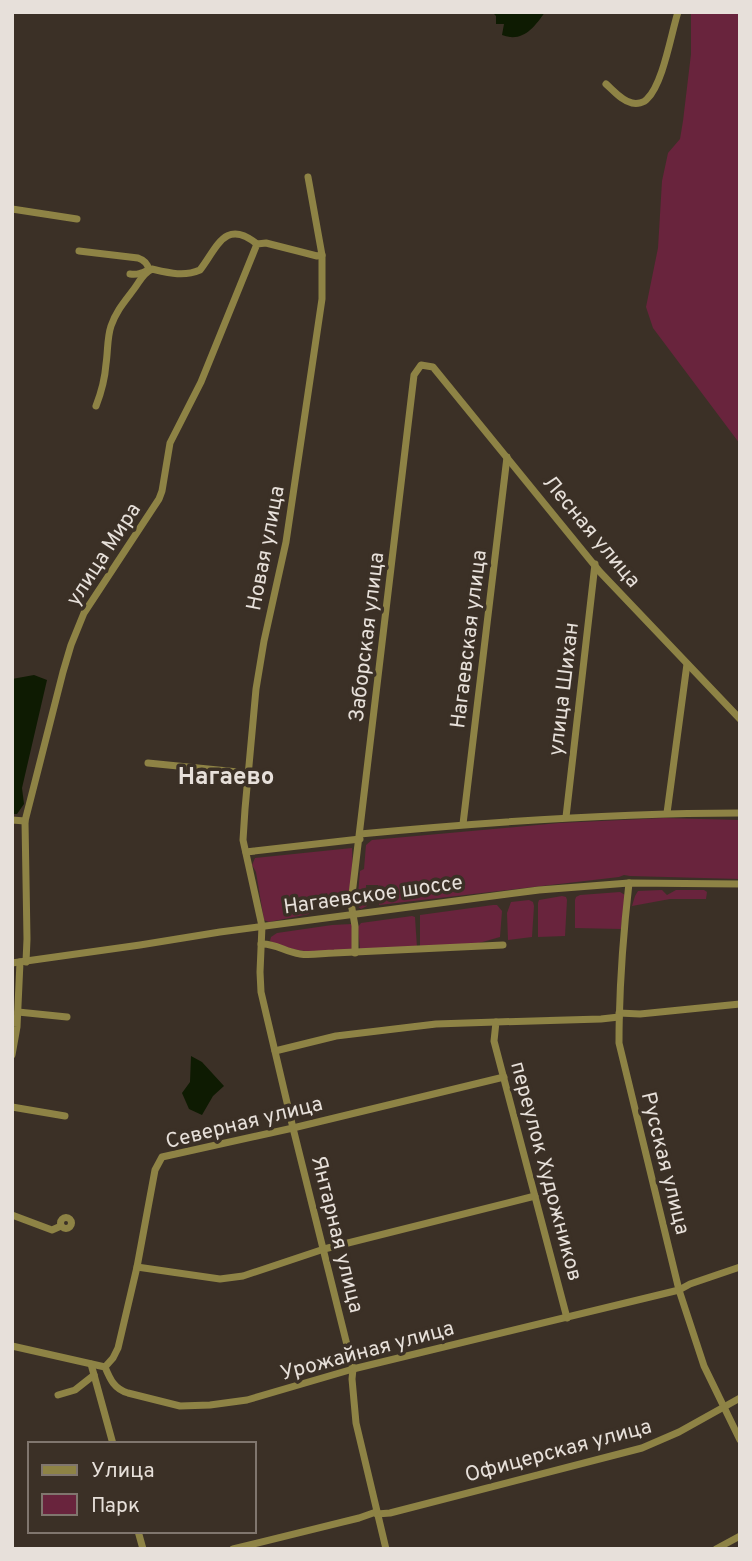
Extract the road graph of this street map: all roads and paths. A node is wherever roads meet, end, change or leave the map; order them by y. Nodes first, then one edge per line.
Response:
1 (678, 12) edge
2 (606, 84) dead end
3 (308, 177) dead end
4 (12, 209) edge
5 (77, 219) dead end
6 (257, 244) junction
7 (79, 251) dead end
8 (322, 256) junction
9 (149, 270) junction
10 (130, 274) dead end
11 (421, 365) joint
12 (96, 406) dead end
13 (507, 457) junction
14 (594, 564) junction
15 (687, 664) junction
16 (740, 719) edge
17 (148, 763) dead end
18 (248, 772) junction
19 (667, 813) junction
20 (740, 813) edge
21 (566, 817) junction
22 (12, 820) edge
23 (25, 821) junction
24 (463, 824) junction
25 (360, 836) junction
26 (246, 852) junction
27 (629, 883) junction
28 (740, 884) edge
29 (354, 914) junction
30 (262, 926) junction
31 (261, 944) junction
32 (503, 945) dead end
33 (355, 953) junction
34 (19, 962) edge
35 (740, 1004) edge
36 (18, 1012) junction
37 (619, 1015) junction
38 (67, 1017) dead end
39 (496, 1022) junction
40 (275, 1051) junction
41 (12, 1055) edge
42 (504, 1077) junction
43 (12, 1107) edge
44 (65, 1116) dead end
45 (293, 1128) junction
46 (535, 1196) junction
47 (12, 1215) edge
48 (61, 1226) dead end
49 (324, 1249) junction
50 (137, 1267) junction
51 (740, 1267) edge
52 (679, 1290) junction
53 (567, 1318) junction
54 (12, 1346) edge
55 (91, 1364) junction
56 (105, 1367) junction
57 (354, 1369) junction
58 (94, 1375) junction
59 (58, 1395) dead end
60 (740, 1398) edge
61 (723, 1407) junction
62 (740, 1440) edge
63 (113, 1442) edge
64 (377, 1513) junction
65 (740, 1536) edge
66 (233, 1549) edge
67 (386, 1549) edge
68 (716, 1549) edge

1 - 2 street
3 - 8 street, Новая улица
4 - 5 street
6 - 8 street
6 - 9 street
6 - 23 street, улица Мира
7 - 9 street
8 - 18 street, Новая улица
9 - 10 street
9 - 12 street
11 - 13 street, Лесная улица
11 - 25 street, Заборская улица
13 - 14 street, Лесная улица
13 - 24 street, Нагаевская улица
14 - 15 street, Лесная улица
14 - 21 street, улица Шихан
15 - 16 street, Лесная улица
15 - 19 street
17 - 18 street
18 - 26 street, Новая улица
19 - 20 street
19 - 21 street
21 - 24 street
22 - 23 street
23 - 34 street, улица Мира
24 - 25 street
25 - 26 street
25 - 29 street, Заборская улица
26 - 30 street, Новая улица
27 - 28 street, Нагаевское шоссе
27 - 29 street, Нагаевское шоссе
27 - 37 street, Русская улица
29 - 30 street, Нагаевское шоссе
29 - 33 street, Заборская улица
30 - 31 street, Янтарная улица
30 - 34 street, Нагаевское шоссе
31 - 33 street
31 - 40 street, Янтарная улица
32 - 33 street
34 - 36 street, улица Мира
35 - 37 street
36 - 38 street
36 - 41 street, улица Мира
37 - 39 street
37 - 52 street, Русская улица
39 - 40 street
39 - 42 street, переулок Художников
40 - 45 street, Янтарная улица
42 - 45 street, Северная улица
42 - 46 street, переулок Художников
43 - 44 street
45 - 49 street, Янтарная улица
45 - 50 street, Северная улица
46 - 49 street
46 - 53 street, переулок Художников
47 - 48 street
49 - 50 street
49 - 57 street, Янтарная улица
50 - 56 street, Северная улица
51 - 52 street, Урожайная улица
52 - 53 street, Урожайная улица
52 - 61 street, Русская улица
53 - 57 street, Урожайная улица
54 - 55 street
55 - 56 street
55 - 58 street
56 - 57 street, Урожайная улица
57 - 64 street, Янтарная улица
58 - 59 street
58 - 63 street
60 - 61 street, Офицерская улица
61 - 62 street, Русская улица
61 - 64 street, Офицерская улица
64 - 66 street, Офицерская улица
64 - 67 street, Янтарная улица
65 - 68 street

